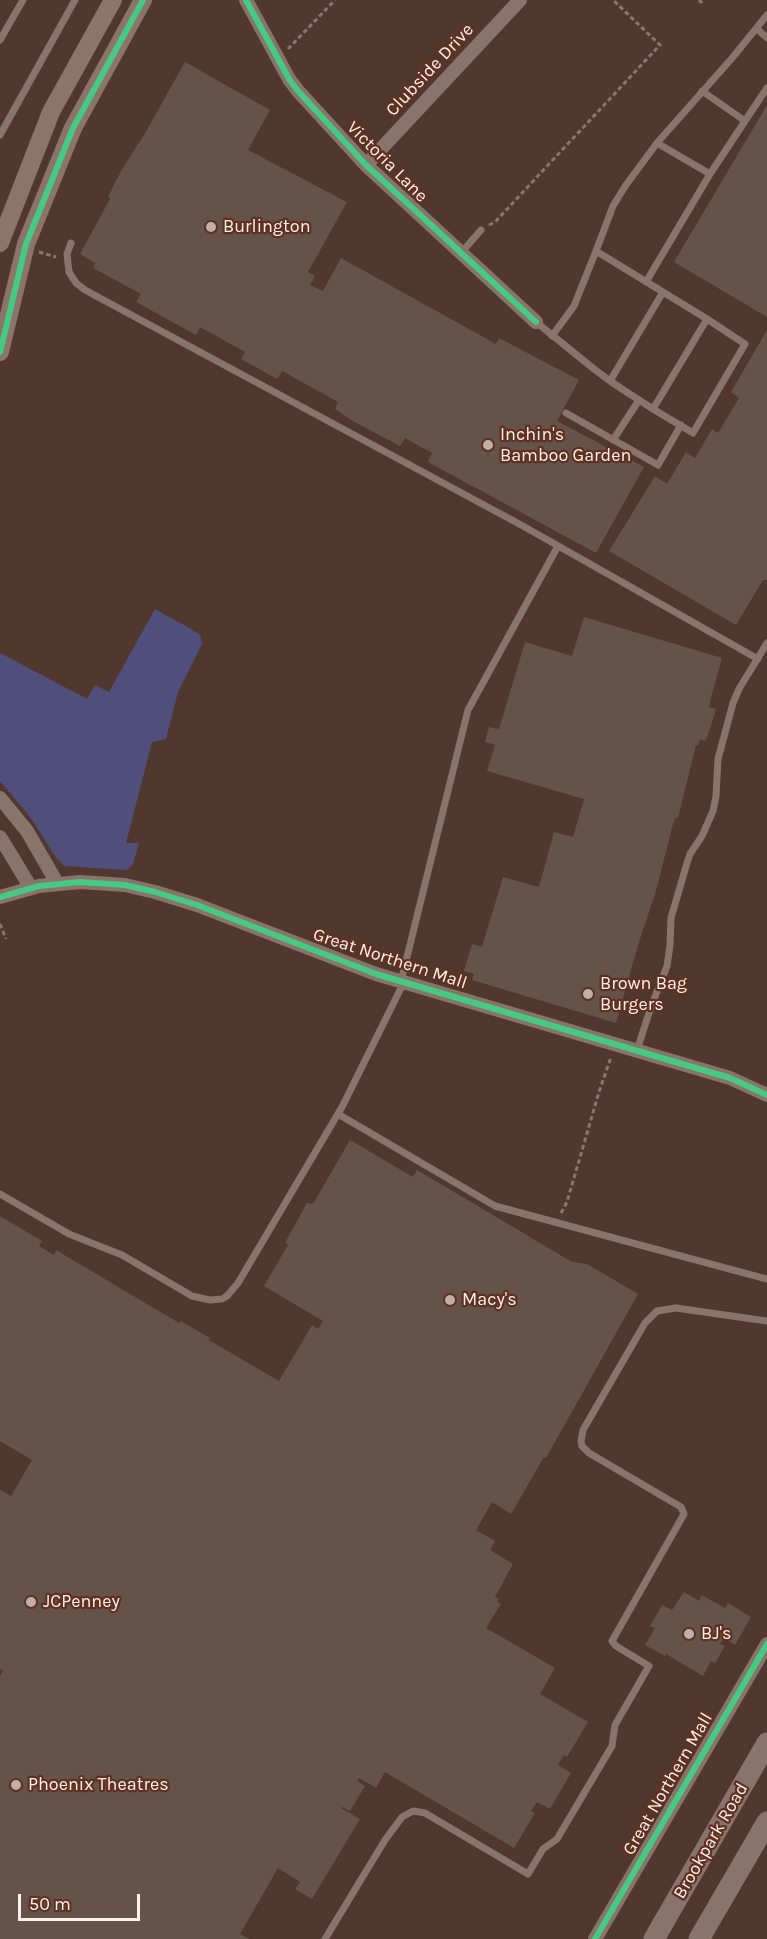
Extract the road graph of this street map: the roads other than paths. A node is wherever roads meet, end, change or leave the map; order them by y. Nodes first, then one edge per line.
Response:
1 (23, 0) edge
2 (75, 0) edge
3 (113, 0) edge
4 (143, 0) edge
5 (246, 0) edge
6 (520, 0) edge
7 (767, 15) edge
8 (757, 29) junction
9 (767, 38) edge
10 (0, 40) edge
11 (767, 88) edge
12 (702, 91) junction
13 (745, 121) junction
14 (0, 135) edge
15 (657, 143) junction
16 (366, 165) junction
17 (710, 174) junction
18 (481, 230) road end
19 (0, 243) edge
20 (71, 243) dead end
21 (596, 251) junction
22 (461, 253) junction
23 (646, 282) junction
24 (663, 292) junction
25 (707, 319) junction
26 (536, 322) joint
27 (552, 336) junction
28 (0, 352) edge
29 (610, 381) junction
30 (639, 400) junction
31 (654, 409) junction
32 (566, 413) dead end
33 (681, 426) junction
34 (613, 440) junction
35 (558, 546) junction
36 (767, 643) edge
37 (758, 659) junction
38 (0, 798) edge
39 (0, 837) edge
40 (57, 884) junction
41 (31, 888) junction
42 (0, 897) edge
43 (403, 981) junction
44 (637, 1050) junction
45 (767, 1095) edge
46 (338, 1114) junction
47 (0, 1194) edge
48 (767, 1279) edge
49 (767, 1321) edge
50 (767, 1644) edge
51 (767, 1743) edge
52 (767, 1822) edge
53 (325, 1939) edge
54 (595, 1939) edge
55 (654, 1939) edge
56 (699, 1939) edge

1 - 10 lane
2 - 14 lane
3 - 19 street
4 - 28 street
5 - 16 street, Victoria Lane
6 - 16 street, Clubside Drive
7 - 8 lane
8 - 9 lane
8 - 12 lane
11 - 13 lane
12 - 13 lane
12 - 15 lane
13 - 17 lane
15 - 17 lane
15 - 21 lane
16 - 22 street, Victoria Lane
17 - 23 lane
18 - 22 lane
20 - 35 lane
21 - 23 lane
21 - 27 lane
22 - 26 street, Victoria Lane
23 - 24 lane
24 - 25 lane
24 - 29 lane
25 - 31 lane
25 - 33 lane
26 - 27 lane
27 - 29 lane
29 - 30 lane
30 - 31 lane
30 - 34 lane
31 - 33 lane
32 - 34 lane
33 - 34 lane
35 - 37 lane
35 - 43 lane
36 - 37 lane
37 - 44 lane
38 - 40 street
39 - 41 street
40 - 41 street, Great Northern Mall
40 - 43 street, Great Northern Mall
41 - 42 street, Great Northern Mall
43 - 44 street, Great Northern Mall
43 - 46 lane
44 - 45 street, Great Northern Mall
46 - 47 lane
46 - 48 lane
49 - 53 lane
50 - 54 street, Great Northern Mall
51 - 55 main road, Brookpark Road
52 - 56 main road

